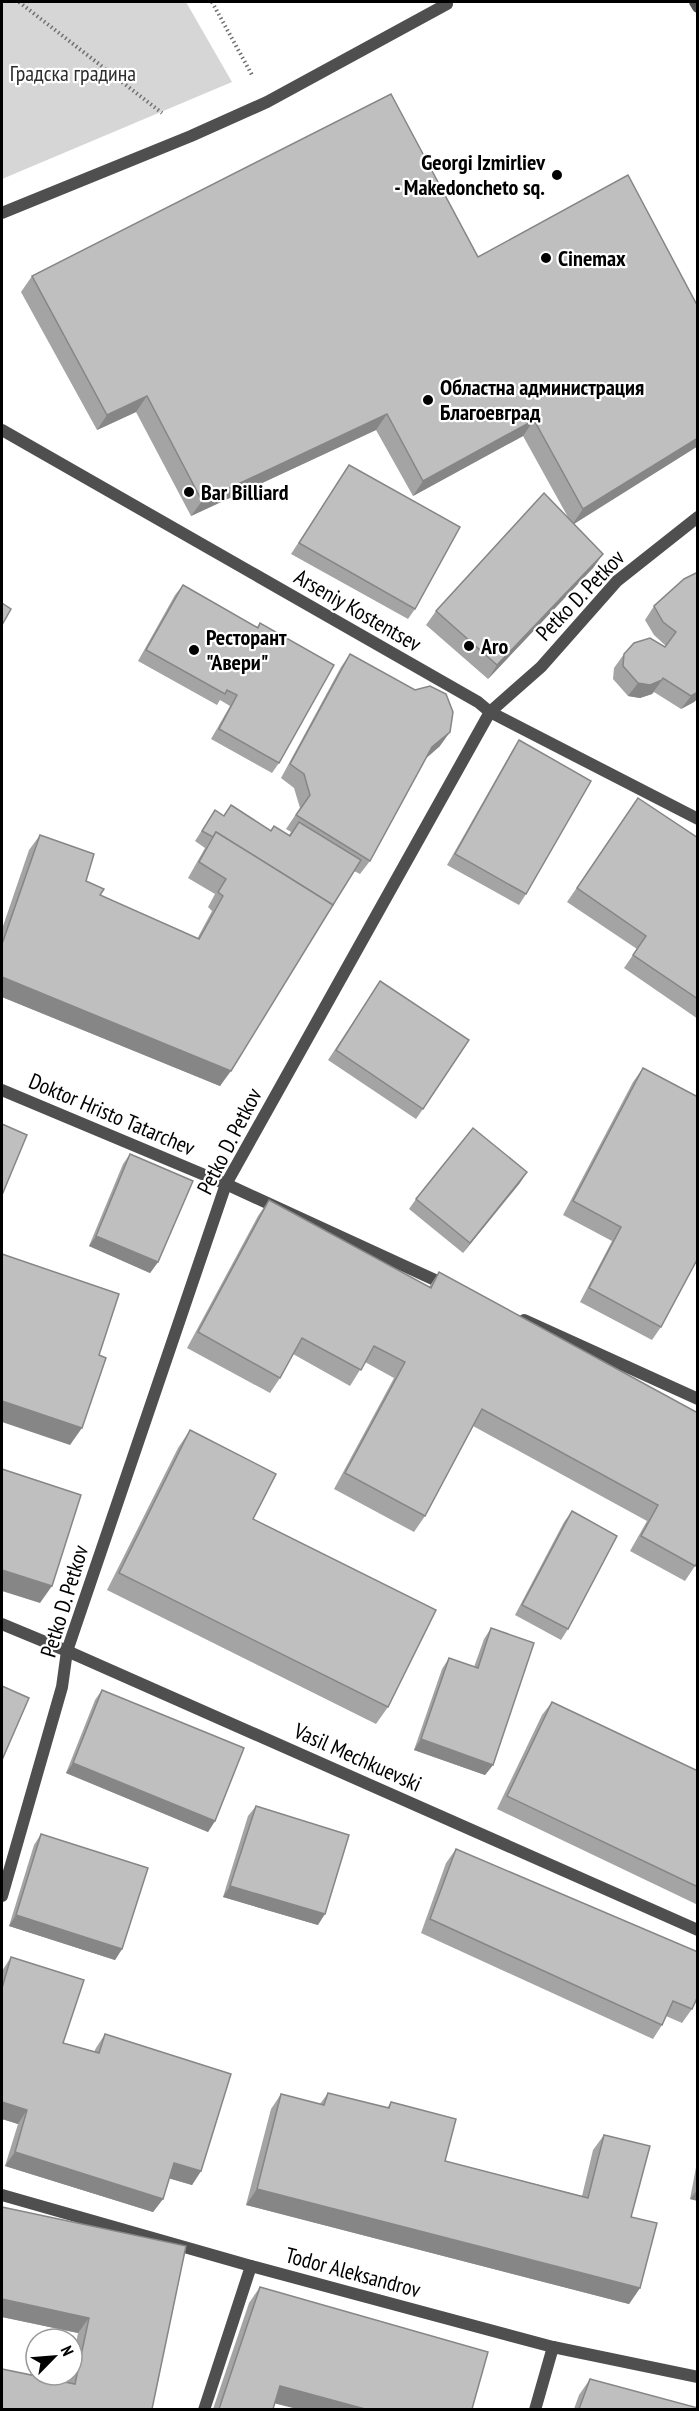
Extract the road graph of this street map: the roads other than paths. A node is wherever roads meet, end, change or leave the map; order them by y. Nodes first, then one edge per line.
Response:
1 (448, 2) edge
2 (694, 2) edge
3 (698, 7) edge
4 (2, 213) edge
5 (2, 430) edge
6 (698, 517) edge
7 (490, 712) junction
8 (698, 819) edge
9 (2, 1090) edge
10 (226, 1184) junction
11 (457, 1290) edge
12 (512, 1315) edge
13 (698, 1399) edge
14 (2, 1624) edge
15 (67, 1651) junction
16 (2, 1896) edge
17 (698, 1930) edge
18 (2, 2195) edge
19 (251, 2266) junction
20 (553, 2347) junction
21 (698, 2377) edge
22 (204, 2409) edge
23 (535, 2409) edge

1 - 4 street
2 - 3 street
5 - 7 street, Arseniy Kostentsev
6 - 7 street, Petko D. Petkov
7 - 8 street, Arseniy Kostentsev
7 - 10 street, Petko D. Petkov
9 - 10 street, Doktor Hristo Tatarchev
10 - 11 street, Doktor Hristo Tatarchev
10 - 15 street, Petko D. Petkov
12 - 13 street
14 - 15 street, Vasil Mechkuevski
15 - 16 street, Petko D. Petkov
15 - 17 street, Vasil Mechkuevski
18 - 19 street, Todor Aleksandrov
19 - 20 street, Todor Aleksandrov
19 - 22 street
20 - 21 street, Todor Aleksandrov
20 - 23 street

